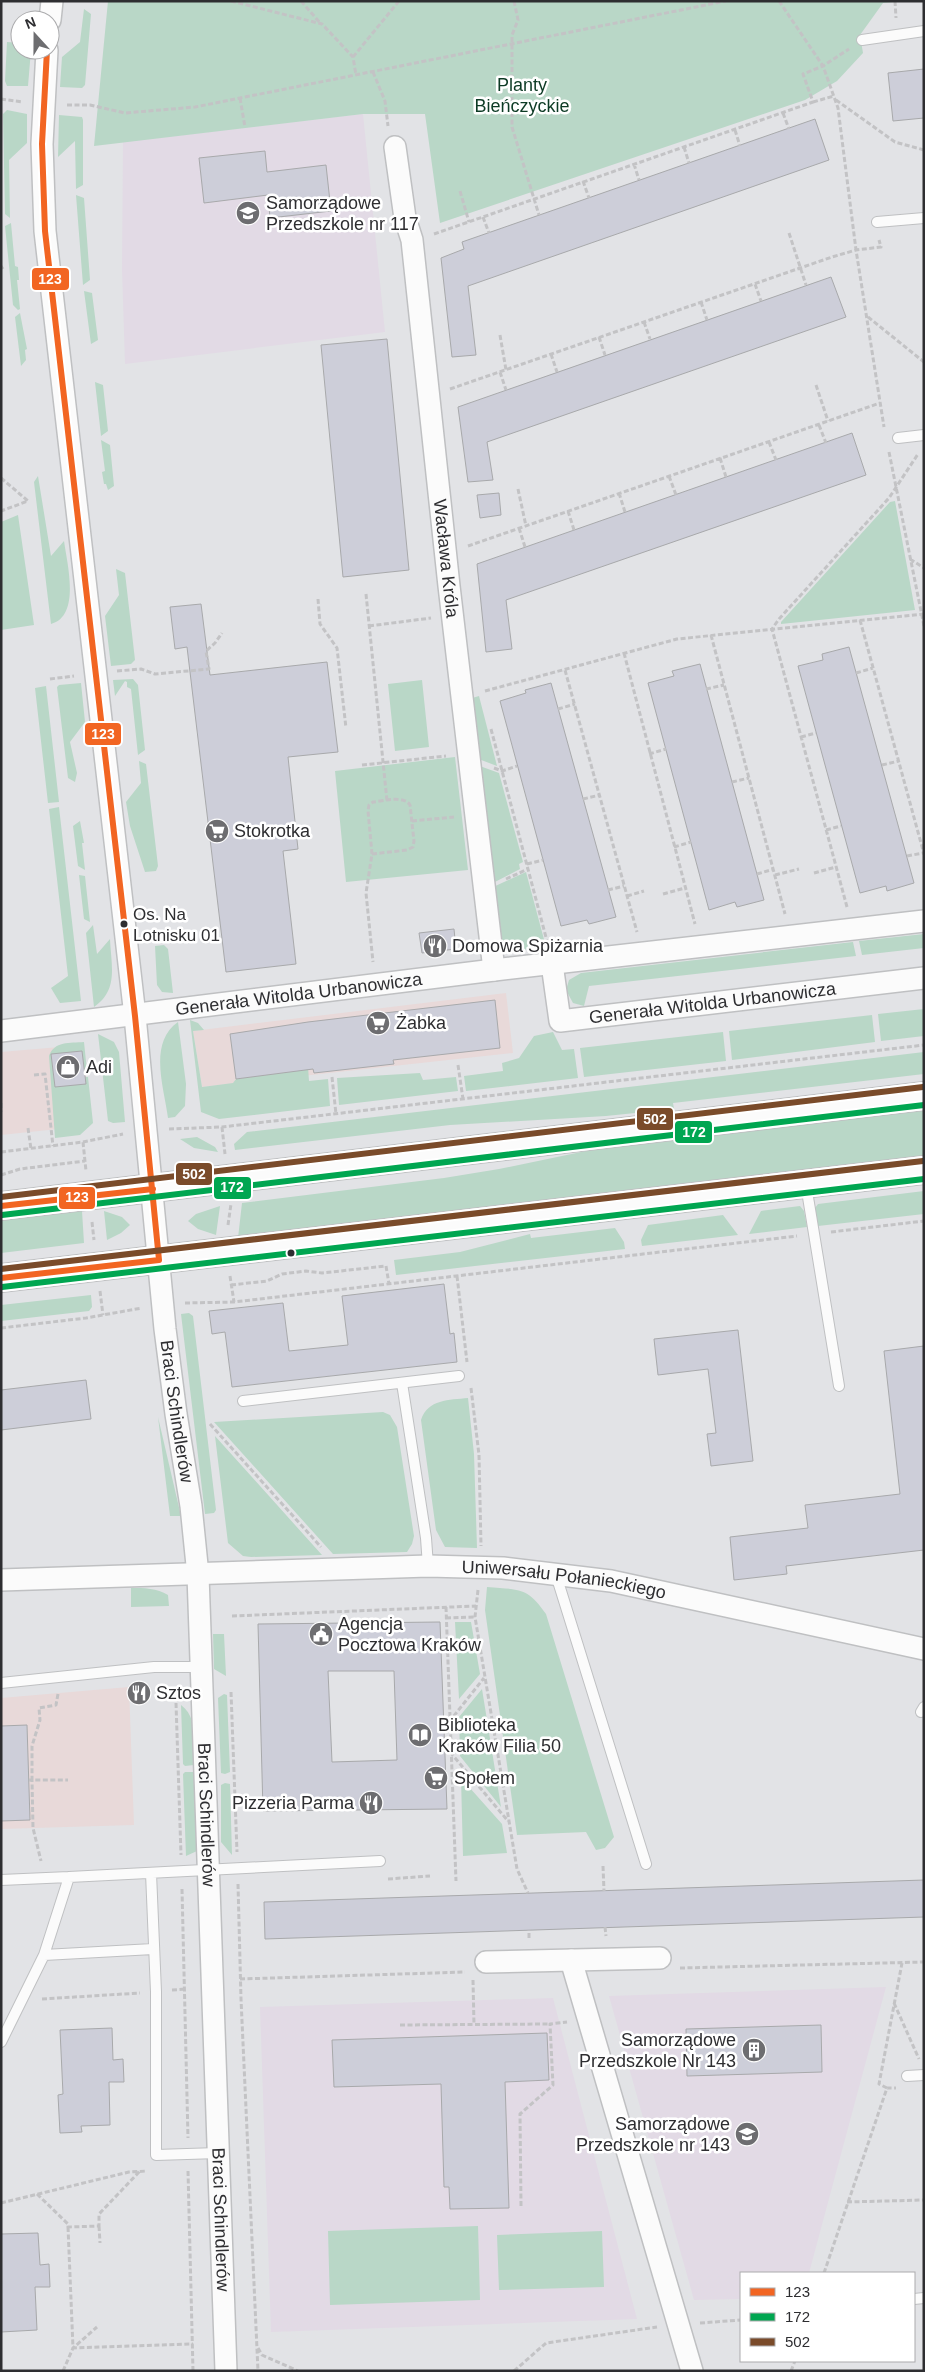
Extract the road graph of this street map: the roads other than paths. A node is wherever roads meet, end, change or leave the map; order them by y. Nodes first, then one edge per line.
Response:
1 (924, 30) edge
2 (862, 40) road end
3 (46, 60) edge
4 (392, 140) road end
5 (924, 218) edge
6 (877, 222) dead end
7 (922, 435) edge
8 (898, 438) dead end
9 (924, 921) edge
10 (552, 964) junction
11 (494, 970) junction
12 (924, 978) edge
13 (135, 1016) junction
14 (1, 1031) edge
15 (924, 1096) edge
16 (924, 1170) edge
17 (806, 1184) junction
18 (153, 1189) junction
19 (1, 1206) edge
20 (159, 1260) junction
21 (1, 1278) edge
22 (459, 1376) dead end
23 (402, 1383) junction
24 (839, 1386) dead end
25 (243, 1401) dead end
26 (428, 1566) junction
27 (198, 1574) junction
28 (556, 1575) junction
29 (1, 1580) edge
30 (923, 1649) edge
31 (202, 1667) junction
32 (1, 1683) edge
33 (380, 1862) dead end
34 (646, 1864) dead end
35 (207, 1870) junction
36 (151, 1873) junction
37 (69, 1877) junction
38 (1, 1880) edge
39 (153, 1948) junction
40 (44, 1954) junction
41 (660, 1958) road end
42 (571, 1960) junction
43 (486, 1962) dead end
44 (1, 2042) edge
45 (924, 2075) edge
46 (907, 2076) road end
47 (218, 2153) junction
48 (226, 2371) edge
49 (692, 2371) edge

1 - 2 lane
3 - 13 street, Braci Schindlerów
4 - 11 street, Wacława Króla
5 - 6 lane
7 - 8 lane
9 - 10 street, Generała Witolda Urbanowicza
10 - 11 street, Generała Witolda Urbanowicza
10 - 12 street, Generała Witolda Urbanowicza
11 - 13 street, Generała Witolda Urbanowicza
13 - 14 street, Generała Witolda Urbanowicza
13 - 18 street, Braci Schindlerów
15 - 18 main road
16 - 17 main road
17 - 20 main road
17 - 24 lane
18 - 19 main road
18 - 20 street, Braci Schindlerów
20 - 21 main road
20 - 27 street, Braci Schindlerów
22 - 23 lane
23 - 25 lane
23 - 26 lane
26 - 27 street, Uniwersału Połanieckiego
26 - 28 street, Uniwersału Połanieckiego
27 - 29 street, Uniwersału Połanieckiego
27 - 31 street, Braci Schindlerów
28 - 30 street, Uniwersału Połanieckiego
28 - 34 lane
31 - 32 lane
31 - 35 street, Braci Schindlerów
33 - 35 lane
35 - 36 lane
35 - 47 street, Braci Schindlerów
36 - 37 lane
36 - 39 lane
37 - 38 lane
37 - 40 lane
39 - 40 lane
39 - 47 lane
40 - 44 lane
41 - 42 street
42 - 43 street
42 - 49 street
45 - 46 lane
47 - 48 street, Braci Schindlerów

